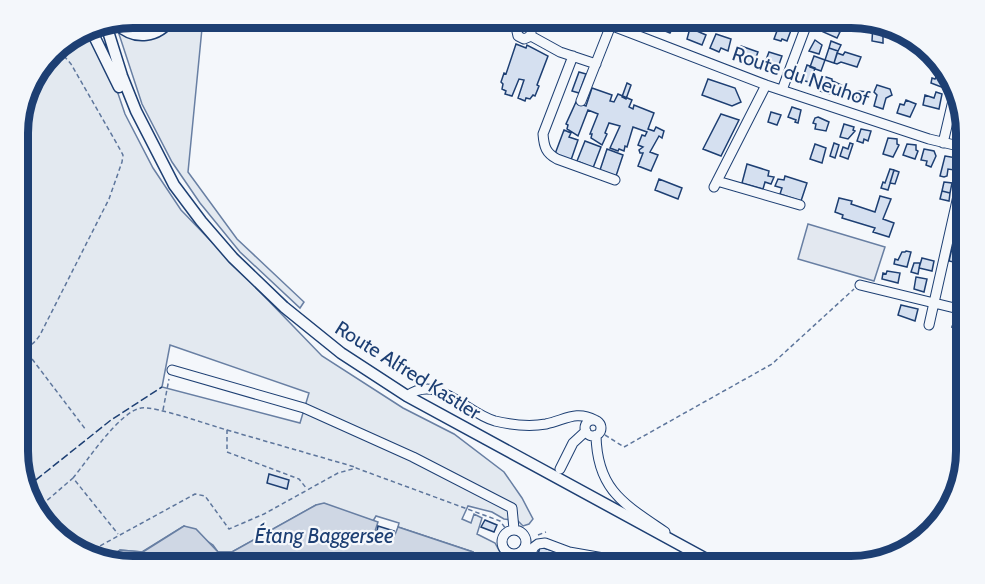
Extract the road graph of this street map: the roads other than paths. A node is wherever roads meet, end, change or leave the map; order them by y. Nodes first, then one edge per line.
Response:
1 (610, 28) edge
2 (620, 28) edge
3 (805, 28) edge
4 (125, 29) edge
5 (162, 29) edge
6 (108, 32) edge
7 (531, 36) dead end
8 (94, 37) edge
9 (573, 56) junction
10 (596, 64) junction
11 (766, 85) junction
12 (782, 90) junction
13 (581, 101) dead end
14 (952, 105) edge
15 (944, 142) junction
16 (151, 143) junction
17 (956, 145) edge
18 (615, 180) dead end
19 (800, 205) dead end
20 (956, 207) edge
21 (860, 285) road end
22 (935, 303) junction
23 (956, 308) edge
24 (929, 325) dead end
25 (172, 370) road end
26 (407, 396) junction
27 (595, 420) junction
28 (586, 431) junction
29 (599, 433) junction
30 (560, 469) dead end
31 (511, 530) junction
32 (515, 554) joint
33 (697, 554) joint
34 (530, 555) edge
35 (588, 555) edge

1 - 10 street
2 - 11 street, Route du Neuhof
3 - 12 street
4 - 5 main road
6 - 16 main road, Route Alfred Kastler
7 - 9 street
8 - 16 main road
9 - 10 street
9 - 18 street
10 - 13 street
11 - 12 street, Route du Neuhof
11 - 19 street
12 - 15 street, Route du Neuhof
14 - 15 street
15 - 17 street, Route du Neuhof
16 - 26 main road, Route Alfred Kastler
20 - 22 street
21 - 22 street
22 - 23 street
22 - 24 street
25 - 31 street
26 - 27 street
26 - 33 main road, Route Alfred Kastler
27 - 28 street
27 - 29 street
28 - 29 street
28 - 30 street
29 - 33 street
31 - 32 street
31 - 32 street
34 - 35 street

